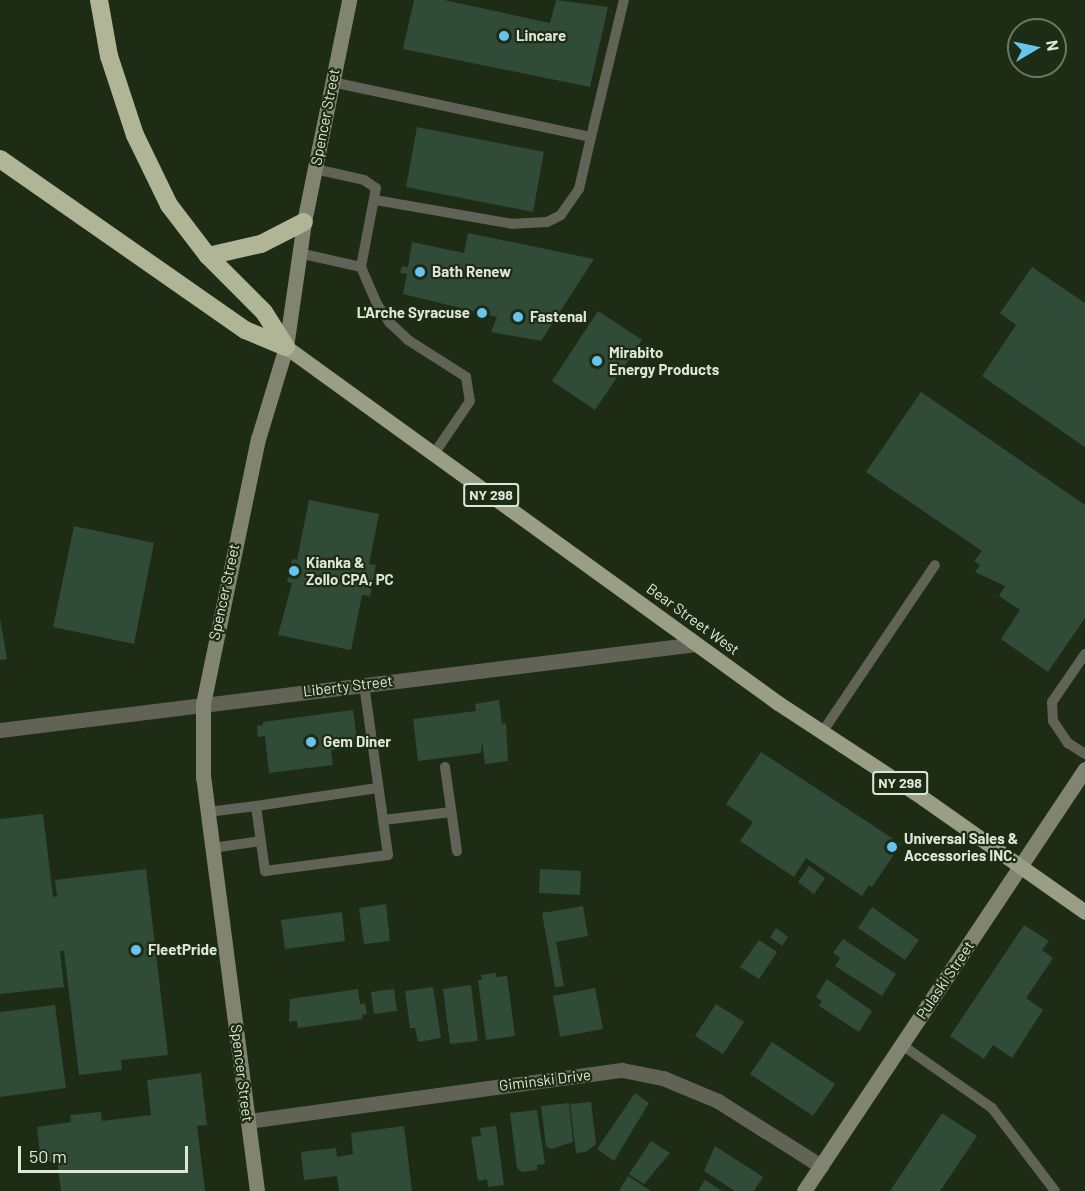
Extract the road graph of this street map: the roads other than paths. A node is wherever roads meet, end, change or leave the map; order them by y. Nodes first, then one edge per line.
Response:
1 (99, 0) edge
2 (349, 0) edge
3 (624, 0) edge
4 (332, 82) junction
5 (591, 137) junction
6 (0, 159) edge
7 (315, 169) junction
8 (376, 200) junction
9 (304, 222) junction
10 (299, 253) junction
11 (208, 256) junction
12 (361, 267) junction
13 (286, 347) junction
14 (434, 454) junction
15 (936, 565) dead end
16 (696, 644) junction
17 (1085, 654) edge
18 (364, 684) junction
19 (203, 704) junction
20 (0, 730) edge
21 (823, 731) junction
22 (1085, 754) edge
23 (445, 767) dead end
24 (1085, 769) edge
25 (378, 788) junction
26 (256, 806) junction
27 (208, 812) junction
28 (452, 812) junction
29 (383, 820) junction
30 (261, 841) junction
31 (212, 848) junction
32 (457, 851) dead end
33 (1020, 867) junction
34 (1085, 912) edge
35 (902, 1045) junction
36 (248, 1121) junction
37 (820, 1167) junction
38 (258, 1191) edge
39 (804, 1191) edge
40 (1055, 1191) edge

1 - 11 highway
2 - 4 main road, Spencer Street
3 - 5 lane
4 - 5 lane
4 - 7 main road, Spencer Street
5 - 8 lane
6 - 13 highway
7 - 8 lane
7 - 9 main road, Spencer Street
8 - 12 lane
9 - 10 main road, Spencer Street
9 - 11 highway
10 - 12 lane
10 - 13 main road, Spencer Street
11 - 13 highway
12 - 14 lane
13 - 14 main road, Bear Street West / NY 298
13 - 19 main road, Spencer Street
14 - 16 main road, Bear Street West / NY 298
15 - 21 lane
16 - 18 street, Liberty Street
16 - 21 main road, Bear Street West / NY 298
17 - 22 lane
18 - 19 street, Liberty Street
18 - 25 lane
19 - 20 street, Liberty Street
19 - 27 main road, Spencer Street
21 - 33 main road, Bear Street West / NY 298
23 - 28 lane
24 - 33 main road, Pulaski Street
25 - 26 lane
25 - 29 lane
26 - 27 lane
26 - 30 lane
27 - 31 main road, Spencer Street
28 - 29 lane
28 - 32 lane
29 - 30 lane
30 - 31 lane
31 - 36 main road, Spencer Street
33 - 34 main road, Bear Street West / NY 298
33 - 35 main road, Pulaski Street
35 - 37 main road, Pulaski Street
35 - 40 lane
36 - 37 street, Giminski Drive
36 - 38 main road, Spencer Street
37 - 39 main road, Pulaski Street

